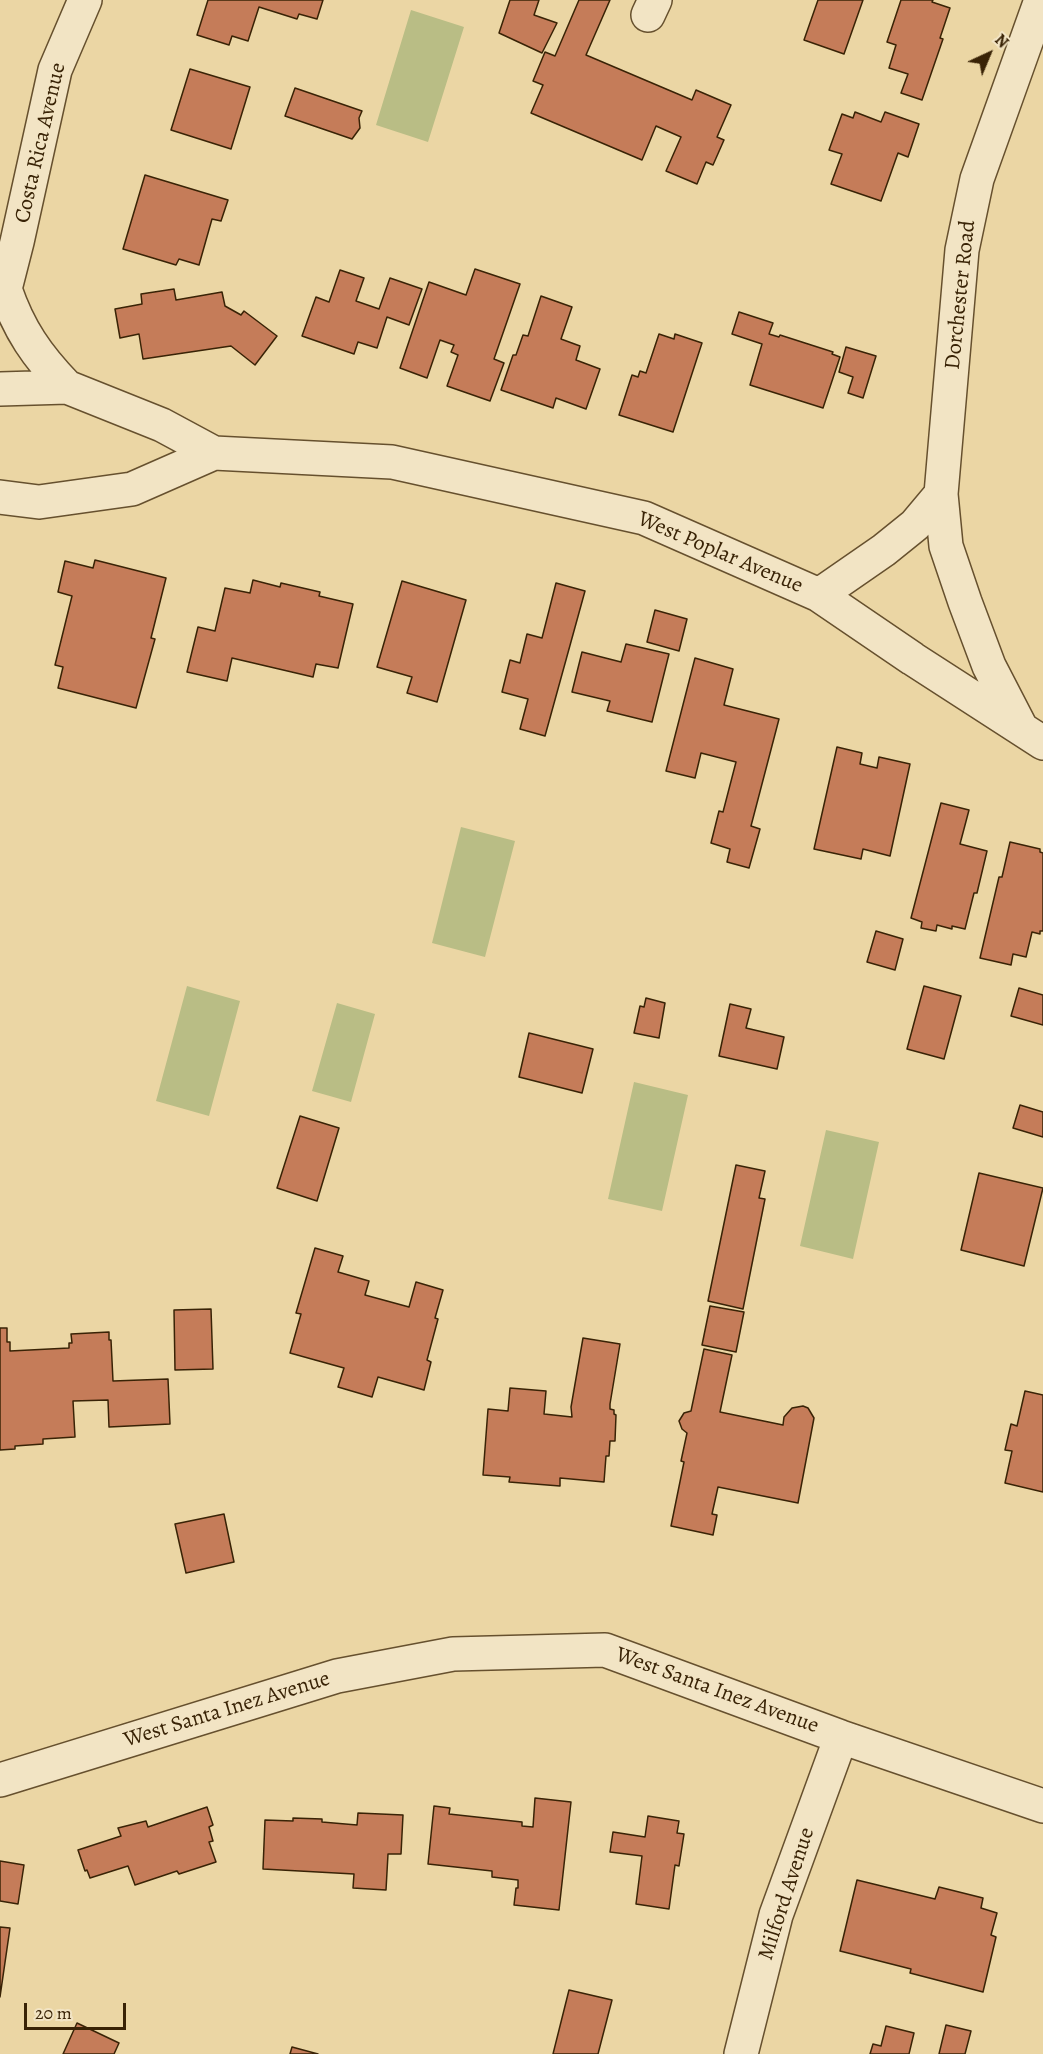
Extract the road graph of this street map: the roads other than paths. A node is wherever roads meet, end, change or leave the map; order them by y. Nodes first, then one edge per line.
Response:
1 (85, 0) edge
2 (1041, 0) edge
3 (2, 291) edge
4 (67, 387) junction
5 (0, 390) edge
6 (214, 453) junction
7 (941, 494) junction
8 (0, 497) edge
9 (819, 595) junction
10 (1032, 735) edge
11 (841, 1737) junction
12 (0, 1780) edge
13 (1043, 1806) edge
14 (741, 2054) edge

1 - 3 street, Costa Rica Avenue
2 - 7 street, Dorchester Road
3 - 4 street, Costa Rica Avenue
4 - 5 street, West Poplar Avenue
4 - 6 street, West Poplar Avenue
6 - 8 street, West Poplar Avenue
6 - 9 street, West Poplar Avenue
7 - 9 street
7 - 10 street, Dorchester Road
9 - 10 street, West Poplar Avenue
11 - 12 street, West Santa Inez Avenue
11 - 13 street, West Santa Inez Avenue
11 - 14 street, Milford Avenue

